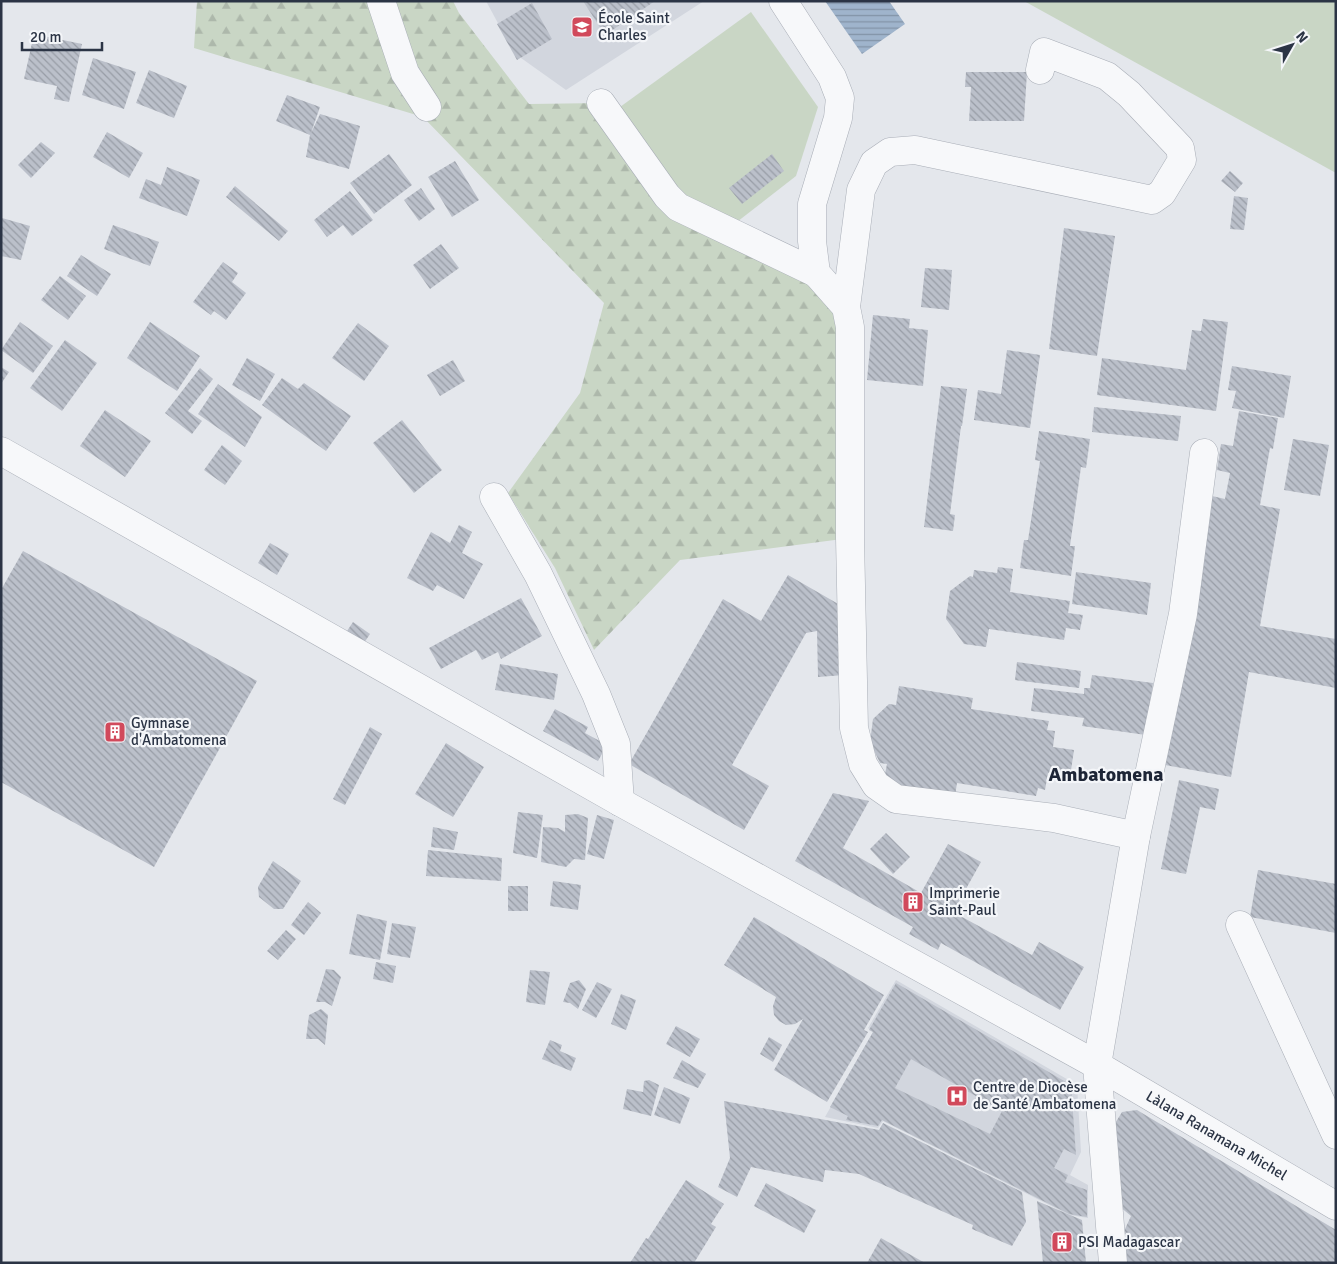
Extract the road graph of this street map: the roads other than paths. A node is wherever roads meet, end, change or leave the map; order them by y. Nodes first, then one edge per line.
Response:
1 (381, 1) edge
2 (782, 1) edge
3 (1040, 70) dead end
4 (601, 103) dead end
5 (427, 107) dead end
6 (816, 273) junction
7 (846, 308) junction
8 (1, 451) edge
9 (1204, 453) dead end
10 (494, 497) dead end
11 (620, 802) junction
12 (1136, 836) junction
13 (1240, 925) dead end
14 (1097, 1065) junction
15 (1336, 1135) edge
16 (1336, 1206) edge
17 (1113, 1263) edge

1 - 5 street
2 - 6 street
3 - 7 street
4 - 6 street
6 - 7 street
7 - 12 street
8 - 11 street, Làlana Ranamana Michel
9 - 12 street
10 - 11 street
11 - 14 street, Làlana Ranamana Michel
12 - 14 street
13 - 15 street
14 - 16 street, Làlana Ranamana Michel
14 - 17 street

